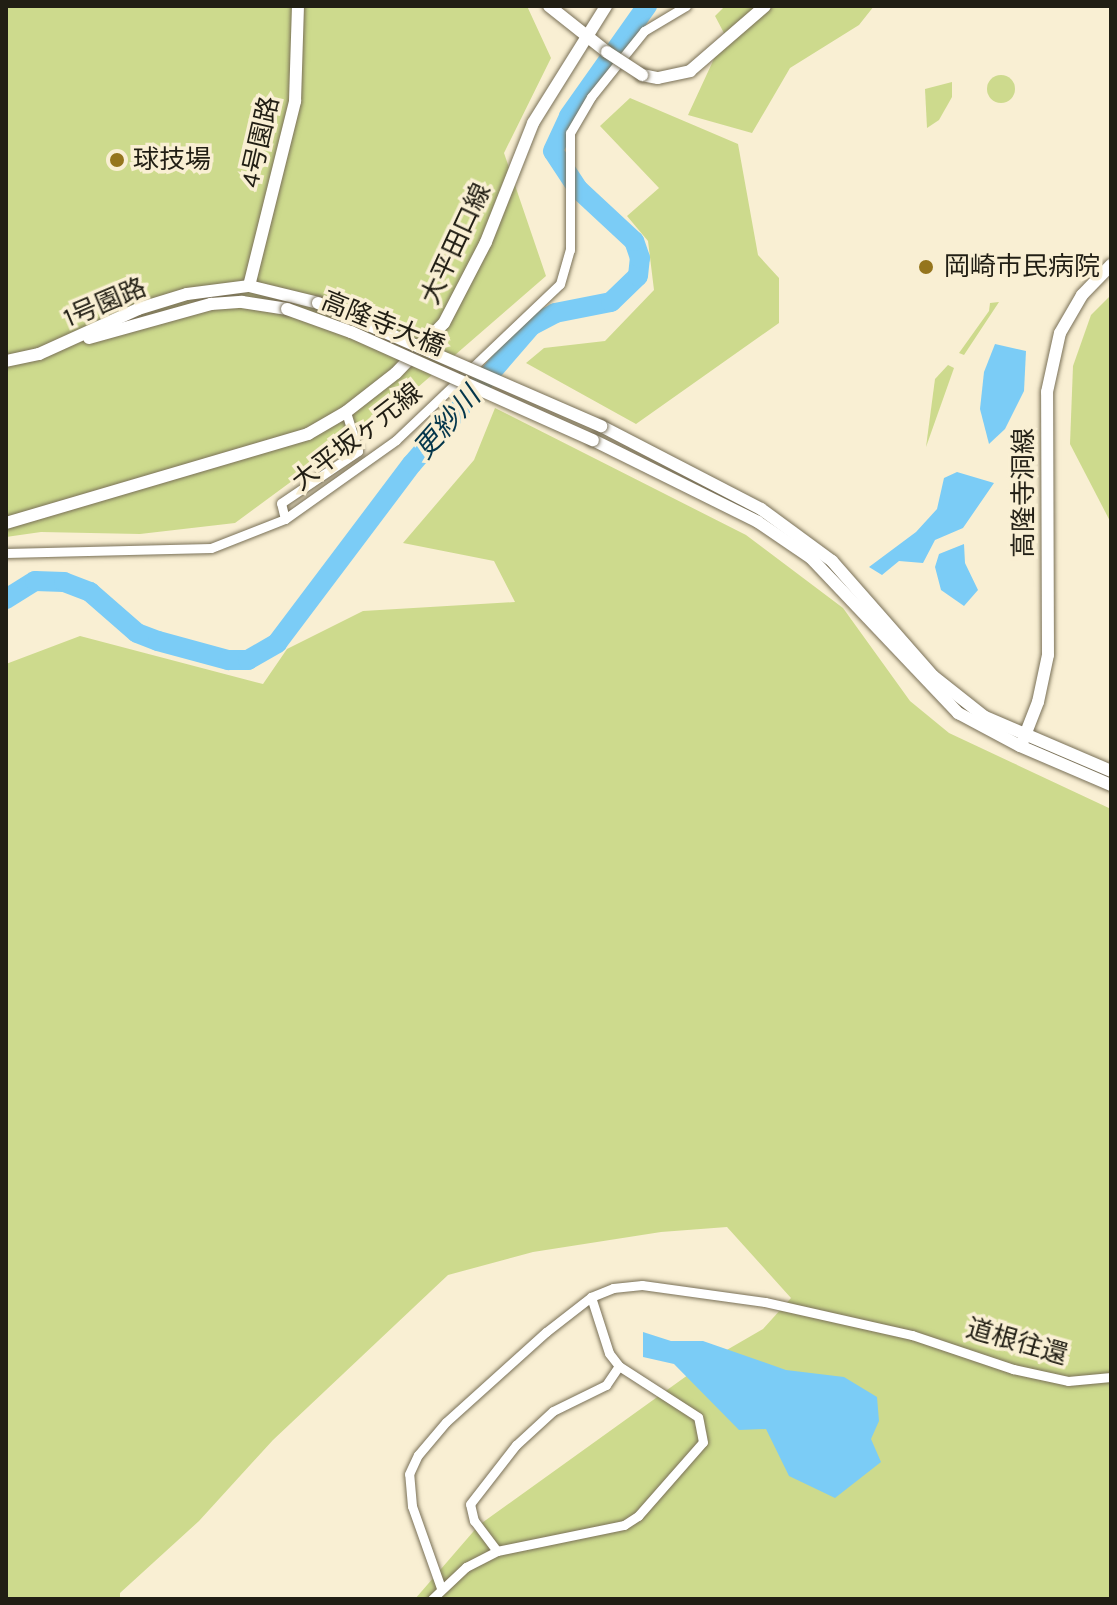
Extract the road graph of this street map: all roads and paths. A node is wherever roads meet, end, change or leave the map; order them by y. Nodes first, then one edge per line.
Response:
1 (298, 6) edge
2 (549, 6) edge
3 (606, 6) edge
4 (686, 6) edge
5 (765, 6) edge
6 (584, 36) junction
7 (1111, 265) edge
8 (249, 286) junction
9 (287, 293) joint
10 (66, 343) junction
11 (6, 361) edge
12 (346, 412) junction
13 (285, 519) junction
14 (6, 523) edge
15 (6, 553) edge
16 (1022, 741) junction
17 (1111, 771) edge
18 (1111, 785) edge
19 (591, 1297) junction
20 (619, 1366) junction
21 (1111, 1377) edge
22 (497, 1551) junction
23 (441, 1588) junction
24 (432, 1599) edge

1 - 8 street, 4号園路
2 - 6 street
3 - 6 street, 大平田口線
4 - 13 street, 大平坂ヶ元線
5 - 6 street, bridge
6 - 12 street, 大平田口線
7 - 16 street, 高隆寺洞線
8 - 9 street, 1号園路
8 - 10 street, 1号園路
9 - 16 street, 高隆寺大橋, bridge
10 - 11 street, 1号園路
10 - 16 street, 高隆寺大橋, bridge
12 - 13 street
12 - 14 street, 大平田口線
13 - 15 street, 大平坂ヶ元線
16 - 17 street
16 - 18 street
19 - 20 street
19 - 21 street, 道根往還
19 - 23 street
20 - 22 street
20 - 22 street
22 - 23 street
23 - 24 street

